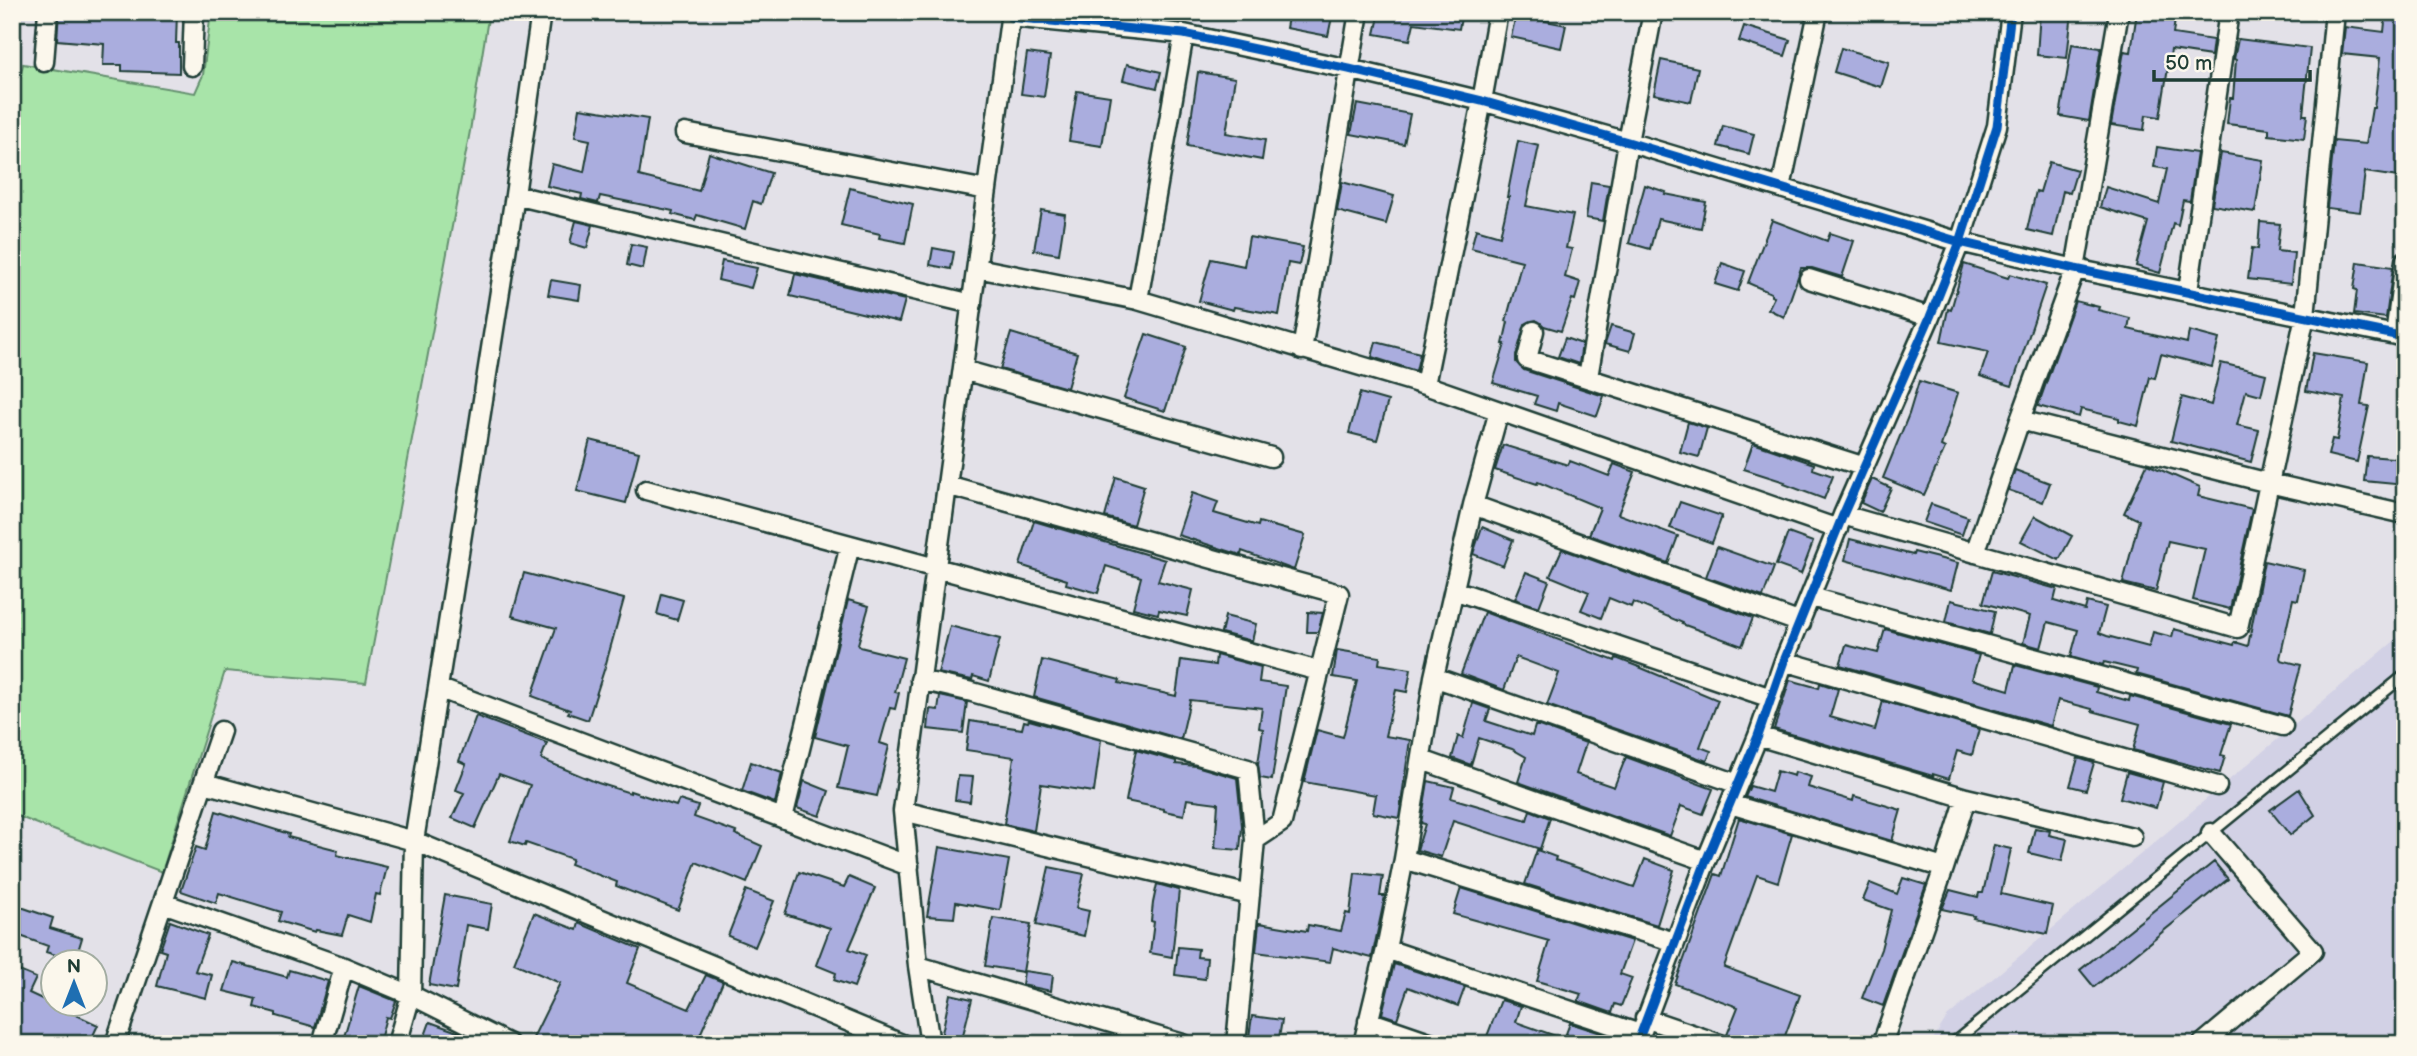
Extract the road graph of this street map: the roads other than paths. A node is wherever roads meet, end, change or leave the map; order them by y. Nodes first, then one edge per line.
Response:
1 (48, 12) edge
2 (194, 12) edge
3 (541, 12) edge
4 (1359, 12) edge
5 (1498, 12) edge
6 (1653, 12) edge
7 (1818, 12) edge
8 (2011, 12) edge
9 (2119, 12) edge
10 (2229, 12) edge
11 (2335, 12) edge
12 (1010, 15) edge
13 (1184, 34) junction
14 (44, 62) dead end
15 (192, 66) dead end
16 (1349, 69) junction
17 (1482, 101) junction
18 (685, 132) dead end
19 (1628, 142) junction
20 (1781, 188) junction
21 (987, 190) junction
22 (515, 195) junction
23 (1960, 242) junction
24 (2405, 261) edge
25 (977, 268) junction
26 (2075, 269) junction
27 (1809, 279) dead end
28 (2188, 291) junction
29 (1138, 300) junction
30 (972, 304) junction
31 (2305, 316) junction
32 (1930, 317) junction
33 (1534, 331) dead end
34 (2400, 336) edge
35 (1301, 350) junction
36 (963, 369) junction
37 (1588, 377) junction
38 (1424, 385) junction
39 (1499, 411) junction
40 (2020, 420) junction
41 (1271, 457) dead end
42 (1862, 466) junction
43 (2269, 483) junction
44 (947, 485) junction
45 (646, 490) dead end
46 (1473, 505) junction
47 (2405, 514) edge
48 (1840, 522) junction
49 (850, 545) junction
50 (1975, 553) junction
51 (936, 567) junction
52 (1454, 590) junction
53 (1811, 597) junction
54 (1801, 623) junction
55 (1784, 662) junction
56 (1319, 671) junction
57 (2405, 676) edge
58 (1434, 677) junction
59 (920, 680) junction
60 (438, 688) junction
61 (1771, 698) junction
62 (2283, 726) dead end
63 (222, 731) dead end
64 (1758, 736) junction
65 (1422, 760) junction
66 (204, 783) junction
67 (1738, 784) junction
68 (2217, 786) dead end
69 (1966, 798) junction
70 (1730, 804) junction
71 (903, 811) junction
72 (783, 818) junction
73 (2211, 833) junction
74 (2132, 837) dead end
75 (1255, 840) junction
76 (414, 841) junction
77 (1404, 859) junction
78 (1706, 861) junction
79 (909, 866) junction
80 (1944, 868) junction
81 (1250, 895) junction
82 (163, 903) junction
83 (1675, 942) junction
84 (1386, 949) junction
85 (918, 966) junction
86 (344, 967) junction
87 (411, 995) junction
88 (1368, 1021) junction
89 (1641, 1032) edge
90 (115, 1044) edge
91 (322, 1044) edge
92 (397, 1044) edge
93 (509, 1044) edge
94 (902, 1044) edge
95 (930, 1044) edge
96 (1183, 1044) edge
97 (1236, 1044) edge
98 (1363, 1044) edge
99 (1435, 1044) edge
100 (1720, 1044) edge
101 (1882, 1044) edge
102 (1952, 1044) edge
103 (2202, 1044) edge

1 - 14 street
2 - 15 street
3 - 22 street
4 - 16 street
5 - 17 street
6 - 19 street
7 - 20 street
8 - 23 street
9 - 26 street
10 - 28 street
11 - 31 street
12 - 13 street
12 - 21 street
13 - 16 street
13 - 29 street
16 - 17 street
16 - 35 street
17 - 19 street
17 - 38 street
18 - 21 street
19 - 20 street
19 - 37 street
20 - 23 street
21 - 25 street
22 - 30 street
22 - 60 street
23 - 26 street
23 - 32 street
24 - 34 street
25 - 29 street
25 - 30 street
26 - 28 street
26 - 40 street
27 - 32 street
28 - 31 street
29 - 35 street
30 - 36 street
31 - 34 street
31 - 43 street
32 - 42 street
33 - 37 street
35 - 38 street
36 - 41 street
36 - 44 street
37 - 42 street
38 - 39 street
39 - 46 street
39 - 48 street
40 - 43 street
40 - 50 street
42 - 48 street
43 - 47 street
43 - 50 street
44 - 51 street
44 - 56 street
45 - 49 street
46 - 52 street
46 - 54 street
48 - 50 street
48 - 53 street
49 - 51 street
49 - 72 street
51 - 56 street
51 - 59 street
52 - 58 street
52 - 61 street
53 - 54 street
53 - 62 street
54 - 55 street
55 - 61 street
55 - 68 street
56 - 75 street
57 - 73 lane
58 - 65 street
58 - 67 street
59 - 71 street
59 - 75 street
60 - 72 street
60 - 76 street
61 - 64 street
63 - 66 street
64 - 67 street
64 - 69 street
65 - 77 street
65 - 78 street
66 - 76 street
66 - 82 street
67 - 70 street
69 - 74 street
69 - 80 street
70 - 78 street
70 - 80 street
71 - 79 street
71 - 81 street
72 - 79 street
73 - 102 lane
73 - 103 street
75 - 81 street
76 - 87 street
76 - 94 street
77 - 83 street
77 - 84 street
78 - 83 street
79 - 85 street
80 - 101 street
81 - 97 street
82 - 86 street
82 - 90 street
83 - 89 street
84 - 88 street
84 - 89 street
85 - 95 street
85 - 96 street
86 - 87 street
86 - 91 street
87 - 92 street
87 - 93 street
88 - 98 street
88 - 99 street
89 - 100 street

